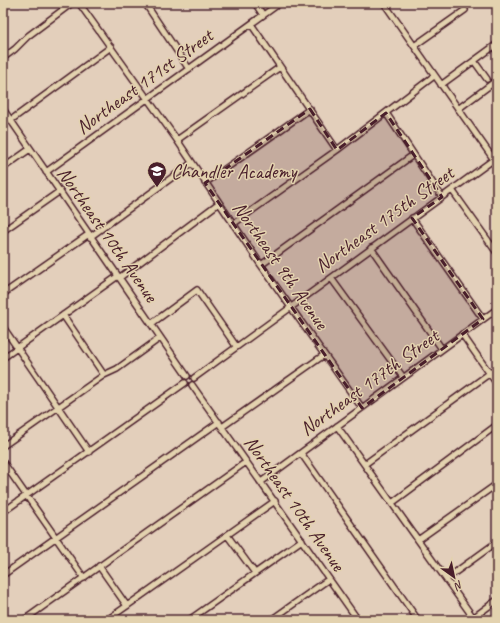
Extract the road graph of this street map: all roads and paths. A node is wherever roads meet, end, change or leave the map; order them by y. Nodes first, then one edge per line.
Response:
1 (72, 3) edge
2 (79, 3) edge
3 (145, 3) edge
4 (255, 3) edge
5 (280, 3) edge
6 (385, 3) edge
7 (465, 10) dead end
8 (263, 15) junction
9 (251, 24) junction
10 (497, 44) edge
11 (414, 46) junction
12 (111, 47) junction
13 (3, 58) edge
14 (474, 61) junction
15 (280, 67) junction
16 (189, 69) junction
17 (434, 76) junction
18 (487, 79) dead end
19 (497, 80) edge
20 (441, 85) junction
21 (147, 100) junction
22 (3, 109) edge
23 (310, 109) junction
24 (458, 109) junction
25 (386, 113) junction
26 (11, 120) junction
27 (176, 140) junction
28 (30, 149) junction
29 (337, 150) junction
30 (413, 155) junction
31 (495, 158) edge
32 (192, 163) junction
33 (497, 164) edge
34 (3, 168) edge
35 (46, 172) junction
36 (205, 183) junction
37 (452, 190) junction
38 (60, 192) junction
39 (442, 197) junction
40 (219, 203) junction
41 (412, 218) junction
42 (233, 224) junction
43 (3, 232) edge
44 (90, 235) junction
45 (371, 248) junction
46 (497, 253) edge
47 (261, 264) junction
48 (118, 277) junction
49 (331, 278) junction
50 (3, 294) edge
51 (291, 306) junction
52 (497, 309) edge
53 (64, 315) junction
54 (483, 319) junction
55 (151, 324) junction
56 (3, 327) edge
57 (462, 334) junction
58 (160, 338) junction
59 (236, 346) junction
60 (17, 348) junction
61 (442, 349) junction
62 (324, 355) junction
63 (3, 358) edge
64 (497, 368) edge
65 (489, 373) junction
66 (104, 375) junction
67 (187, 376) junction
68 (194, 378) junction
69 (403, 378) junction
70 (185, 383) junction
71 (497, 384) edge
72 (192, 385) junction
73 (58, 407) junction
74 (362, 408) junction
75 (220, 424) junction
76 (497, 425) edge
77 (337, 426) junction
78 (3, 446) edge
79 (89, 452) junction
80 (301, 452) junction
81 (3, 462) edge
82 (246, 462) junction
83 (365, 464) junction
84 (261, 482) junction
85 (497, 484) edge
86 (27, 496) junction
87 (275, 501) junction
88 (392, 503) junction
89 (3, 512) edge
90 (228, 535) junction
91 (56, 538) junction
92 (302, 540) junction
93 (418, 540) junction
94 (497, 542) edge
95 (99, 566) junction
96 (255, 573) junction
97 (3, 575) edge
98 (84, 578) junction
99 (329, 579) junction
100 (446, 579) junction
101 (497, 600) edge
102 (127, 606) junction
103 (497, 617) edge
104 (474, 619) edge
105 (24, 620) edge
106 (107, 620) edge
107 (189, 620) edge
108 (271, 620) edge
109 (357, 620) edge
110 (418, 620) edge
111 (493, 620) edge

1 - 13 street
2 - 12 street, Northeast 9th Avenue
3 - 16 street
4 - 8 street
5 - 8 street, Northeast 171st Street
6 - 11 street
7 - 11 street
8 - 9 street, Northeast 171st Street
9 - 15 street
9 - 16 street, Northeast 171st Street
10 - 14 street
11 - 17 street
12 - 21 street, Northeast 9th Avenue
12 - 26 street
14 - 18 street
14 - 20 street
15 - 23 street
15 - 27 street
16 - 21 street, Northeast 171st Street
17 - 20 street
17 - 25 street
19 - 24 street
20 - 24 street
21 - 27 street, Northeast 9th Avenue
21 - 35 street, Northeast 171st Street
22 - 26 street, Northeast 10th Avenue
23 - 29 street
23 - 36 street
24 - 31 street
25 - 29 street
25 - 30 street
26 - 28 street, Northeast 10th Avenue
27 - 32 street, Northeast 9th Avenue
28 - 34 street
28 - 35 street, Northeast 10th Avenue
29 - 42 street
30 - 39 street
30 - 47 street
31 - 33 street
31 - 37 street, Northeast 175th Street
32 - 36 street, Northeast 9th Avenue
32 - 44 street
35 - 38 street, Northeast 10th Avenue
36 - 40 street, Northeast 9th Avenue
37 - 39 street, Northeast 175th Street
37 - 46 street
38 - 43 street
38 - 44 street, Northeast 10th Avenue
39 - 41 street, Northeast 175th Street
40 - 42 street, Northeast 9th Avenue
40 - 48 street
41 - 45 street, Northeast 175th Street
41 - 54 street
42 - 47 street, Northeast 9th Avenue
44 - 48 street, Northeast 10th Avenue
44 - 50 street
45 - 49 street, Northeast 175th Street
45 - 61 street
47 - 51 street, Northeast 9th Avenue
48 - 53 street
48 - 55 street, Northeast 10th Avenue
49 - 51 street, Northeast 175th Street
49 - 69 street
51 - 59 street, Northeast 175th Street
51 - 62 street, Northeast 9th Avenue
52 - 54 street, Northeast 177th Street
53 - 60 street
53 - 66 street
54 - 57 street, Northeast 177th Street
55 - 58 street, Northeast 10th Avenue
55 - 59 street
56 - 60 street
57 - 61 street, Northeast 177th Street
57 - 65 street
58 - 66 street
58 - 67 street, Northeast 10th Avenue
59 - 68 street, Northeast 175th Street
60 - 63 street
60 - 73 street
61 - 69 street, Northeast 177th Street
62 - 74 street, Northeast 9th Avenue
62 - 75 street
64 - 65 street
65 - 71 street
65 - 83 street
66 - 73 street
67 - 68 street
67 - 70 street
68 - 72 street
69 - 74 street, Northeast 177th Street
70 - 72 street
70 - 79 street
72 - 75 street, Northeast 10th Avenue
73 - 78 street
73 - 79 street
74 - 77 street, Northeast 177th Street
75 - 82 street, Northeast 10th Avenue
75 - 91 street
76 - 88 street
77 - 80 street, Northeast 177th Street
77 - 83 street
79 - 86 street
80 - 84 street, Northeast 177th Street
80 - 110 street
81 - 86 street
82 - 84 street, Northeast 10th Avenue
82 - 95 street
83 - 88 street
84 - 87 street, Northeast 10th Avenue
85 - 93 street
86 - 89 street
86 - 91 street
87 - 90 street
87 - 92 street, Northeast 10th Avenue
88 - 93 street
90 - 96 street
90 - 102 street
91 - 97 street
91 - 98 street
92 - 96 street
92 - 99 street, Northeast 10th Avenue
93 - 100 street
94 - 100 street
95 - 98 street
95 - 102 street
96 - 107 street
98 - 105 street
99 - 108 street
99 - 109 street, Northeast 10th Avenue
100 - 104 street
101 - 104 street
102 - 106 street
103 - 111 street

